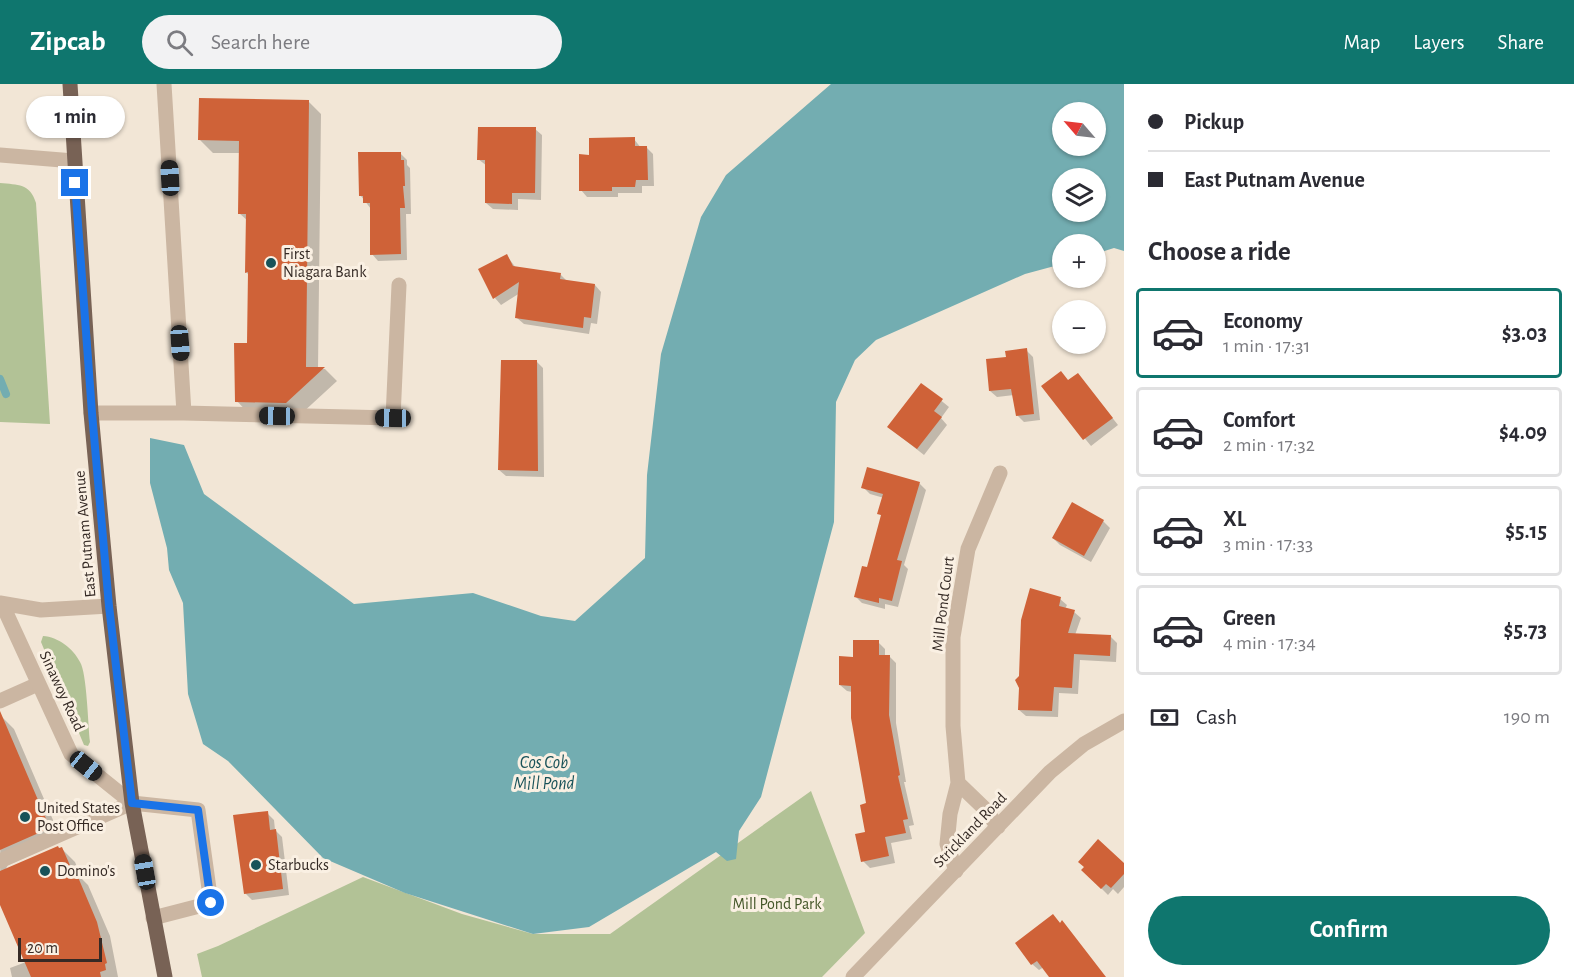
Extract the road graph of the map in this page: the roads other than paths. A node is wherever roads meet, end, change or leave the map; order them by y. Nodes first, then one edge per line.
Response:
1 (70, 84) edge
2 (164, 84) edge
3 (0, 155) edge
4 (74, 161) junction
5 (399, 285) dead end
6 (92, 413) junction
7 (184, 413) junction
8 (1000, 473) dead end
9 (1, 603) edge
10 (109, 606) junction
11 (38, 684) junction
12 (0, 700) edge
13 (1124, 721) edge
14 (958, 783) junction
15 (132, 803) junction
16 (998, 827) junction
17 (0, 861) edge
18 (956, 871) junction
19 (153, 918) junction
20 (165, 977) edge
21 (853, 977) edge

1 - 4 main road, East Putnam Avenue
2 - 7 street
3 - 4 street
4 - 6 main road, East Putnam Avenue
5 - 7 street
6 - 7 street
6 - 10 main road, East Putnam Avenue
8 - 14 street, Mill Pond Court
9 - 10 street, Sinawoy Road
9 - 11 street, Sinawoy Road
10 - 15 main road, East Putnam Avenue
11 - 12 street
11 - 15 street, Sinawoy Road
13 - 16 street, Strickland Road
14 - 16 street
14 - 18 street, Mill Pond Court
15 - 17 street
15 - 19 main road, East Putnam Avenue
15 - 19 street
16 - 18 street, Strickland Road
18 - 21 street, Strickland Road
19 - 20 main road, East Putnam Avenue

